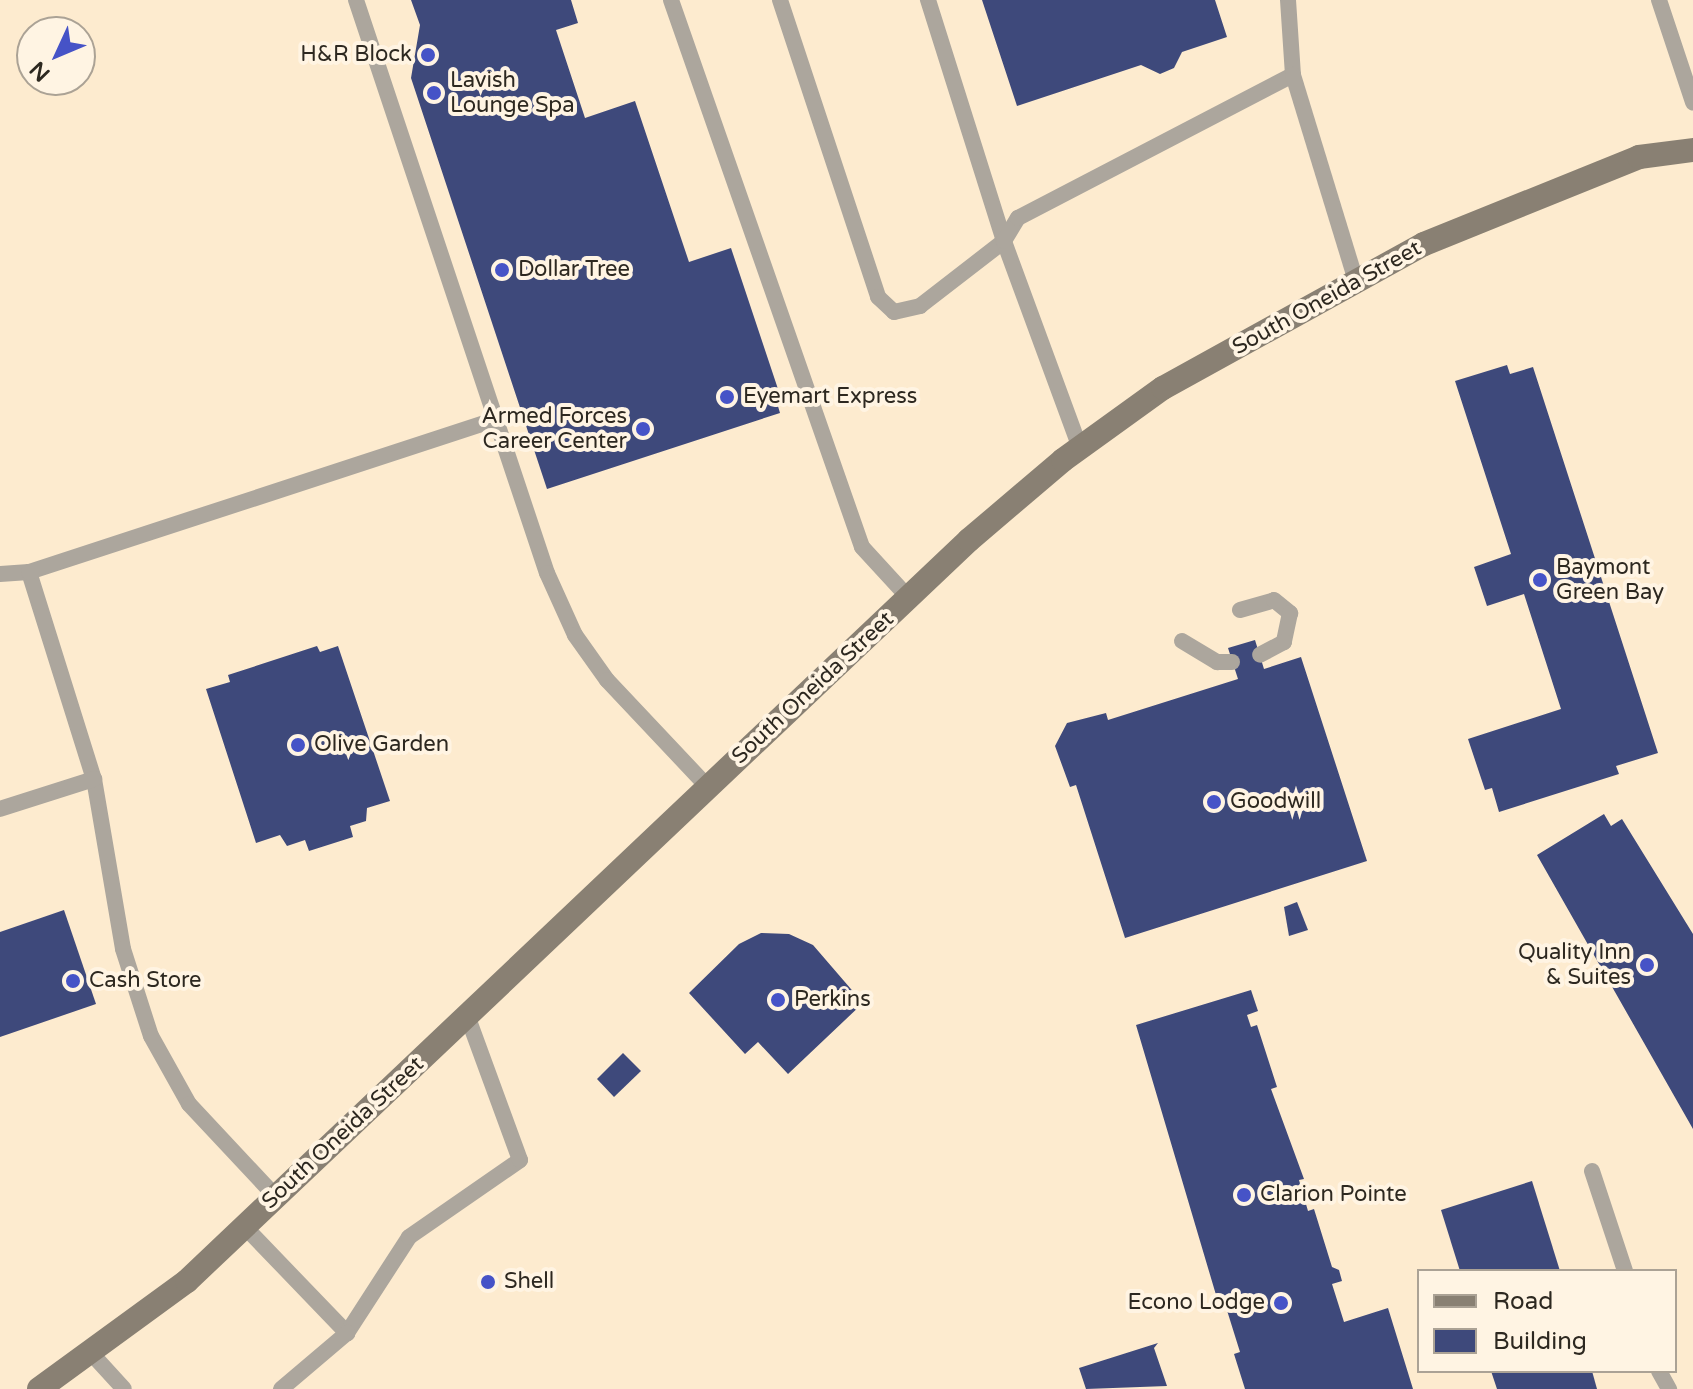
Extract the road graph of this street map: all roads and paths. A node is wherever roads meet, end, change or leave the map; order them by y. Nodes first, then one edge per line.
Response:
1 (356, 0) edge
2 (671, 0) edge
3 (780, 0) edge
4 (928, 0) edge
5 (1288, 0) edge
6 (1659, 0) edge
7 (1293, 75) junction
8 (1693, 102) edge
9 (1693, 150) edge
10 (1004, 241) junction
11 (1356, 281) junction
12 (496, 419) junction
13 (1080, 448) junction
14 (29, 572) junction
15 (0, 574) edge
16 (908, 597) junction
17 (1240, 610) dead end
18 (1182, 641) dead end
19 (1260, 655) dead end
20 (1232, 662) dead end
21 (94, 779) junction
22 (708, 787) junction
23 (0, 809) edge
24 (467, 1015) junction
25 (1592, 1171) dead end
26 (276, 1197) junction
27 (244, 1226) junction
28 (1624, 1269) edge
29 (347, 1333) junction
30 (92, 1354) junction
31 (39, 1389) edge
32 (124, 1389) edge
33 (281, 1389) edge

1 - 12 lane
2 - 16 lane
3 - 10 lane
4 - 10 lane
5 - 7 lane
6 - 8 lane
7 - 10 lane
7 - 11 lane
9 - 11 street, South Oneida Street
10 - 13 lane
11 - 13 street, South Oneida Street
12 - 14 lane
12 - 22 lane
13 - 16 street, South Oneida Street
14 - 15 lane
14 - 21 lane
16 - 22 street, South Oneida Street
17 - 19 lane
18 - 20 lane
21 - 23 lane
21 - 26 lane
22 - 24 street, South Oneida Street
24 - 26 street, South Oneida Street
24 - 29 lane
25 - 28 lane
26 - 27 street, South Oneida Street
27 - 29 lane
27 - 30 street, South Oneida Street
29 - 33 lane
30 - 31 street, South Oneida Street
30 - 32 lane

